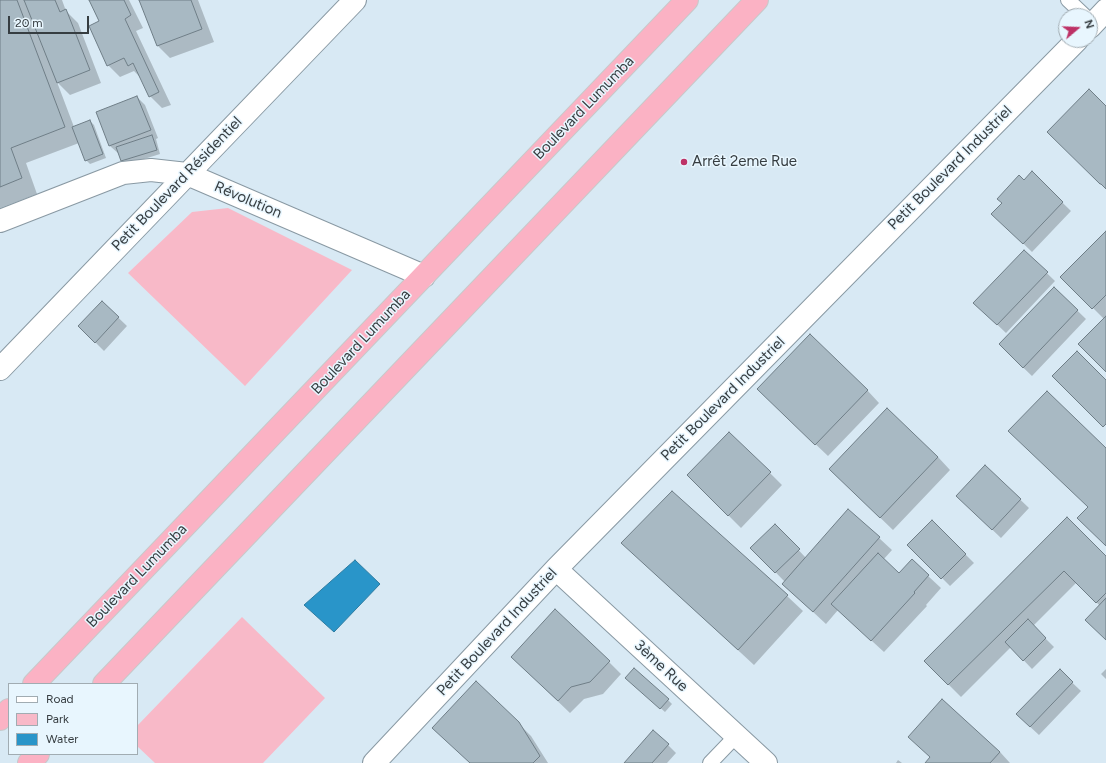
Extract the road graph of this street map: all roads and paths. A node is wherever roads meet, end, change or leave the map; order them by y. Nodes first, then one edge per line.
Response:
1 (355, 0) edge
2 (687, 0) edge
3 (757, 0) edge
4 (1068, 0) edge
5 (1078, 8) edge
6 (1069, 48) edge
7 (187, 174) junction
8 (0, 221) edge
9 (424, 276) junction
10 (0, 369) edge
11 (556, 568) junction
12 (35, 683) edge
13 (105, 683) edge
14 (8, 711) edge
15 (0, 719) edge
16 (736, 736) junction
17 (37, 755) edge
18 (29, 763) edge
19 (374, 763) edge
20 (710, 763) edge
21 (766, 763) edge

1 - 7 street, Petit Boulevard Résidentiel
2 - 9 highway, Boulevard Lumumba
3 - 13 highway
4 - 5 lane
6 - 11 street, Petit Boulevard Industriel
7 - 8 street, Révolution
7 - 9 street, Révolution
7 - 10 street, Petit Boulevard Résidentiel
9 - 12 highway, Boulevard Lumumba
11 - 16 street, 3ème Rue
11 - 19 street, Petit Boulevard Industriel
14 - 15 highway
16 - 20 lane
16 - 21 street, 3ème Rue
17 - 18 highway

